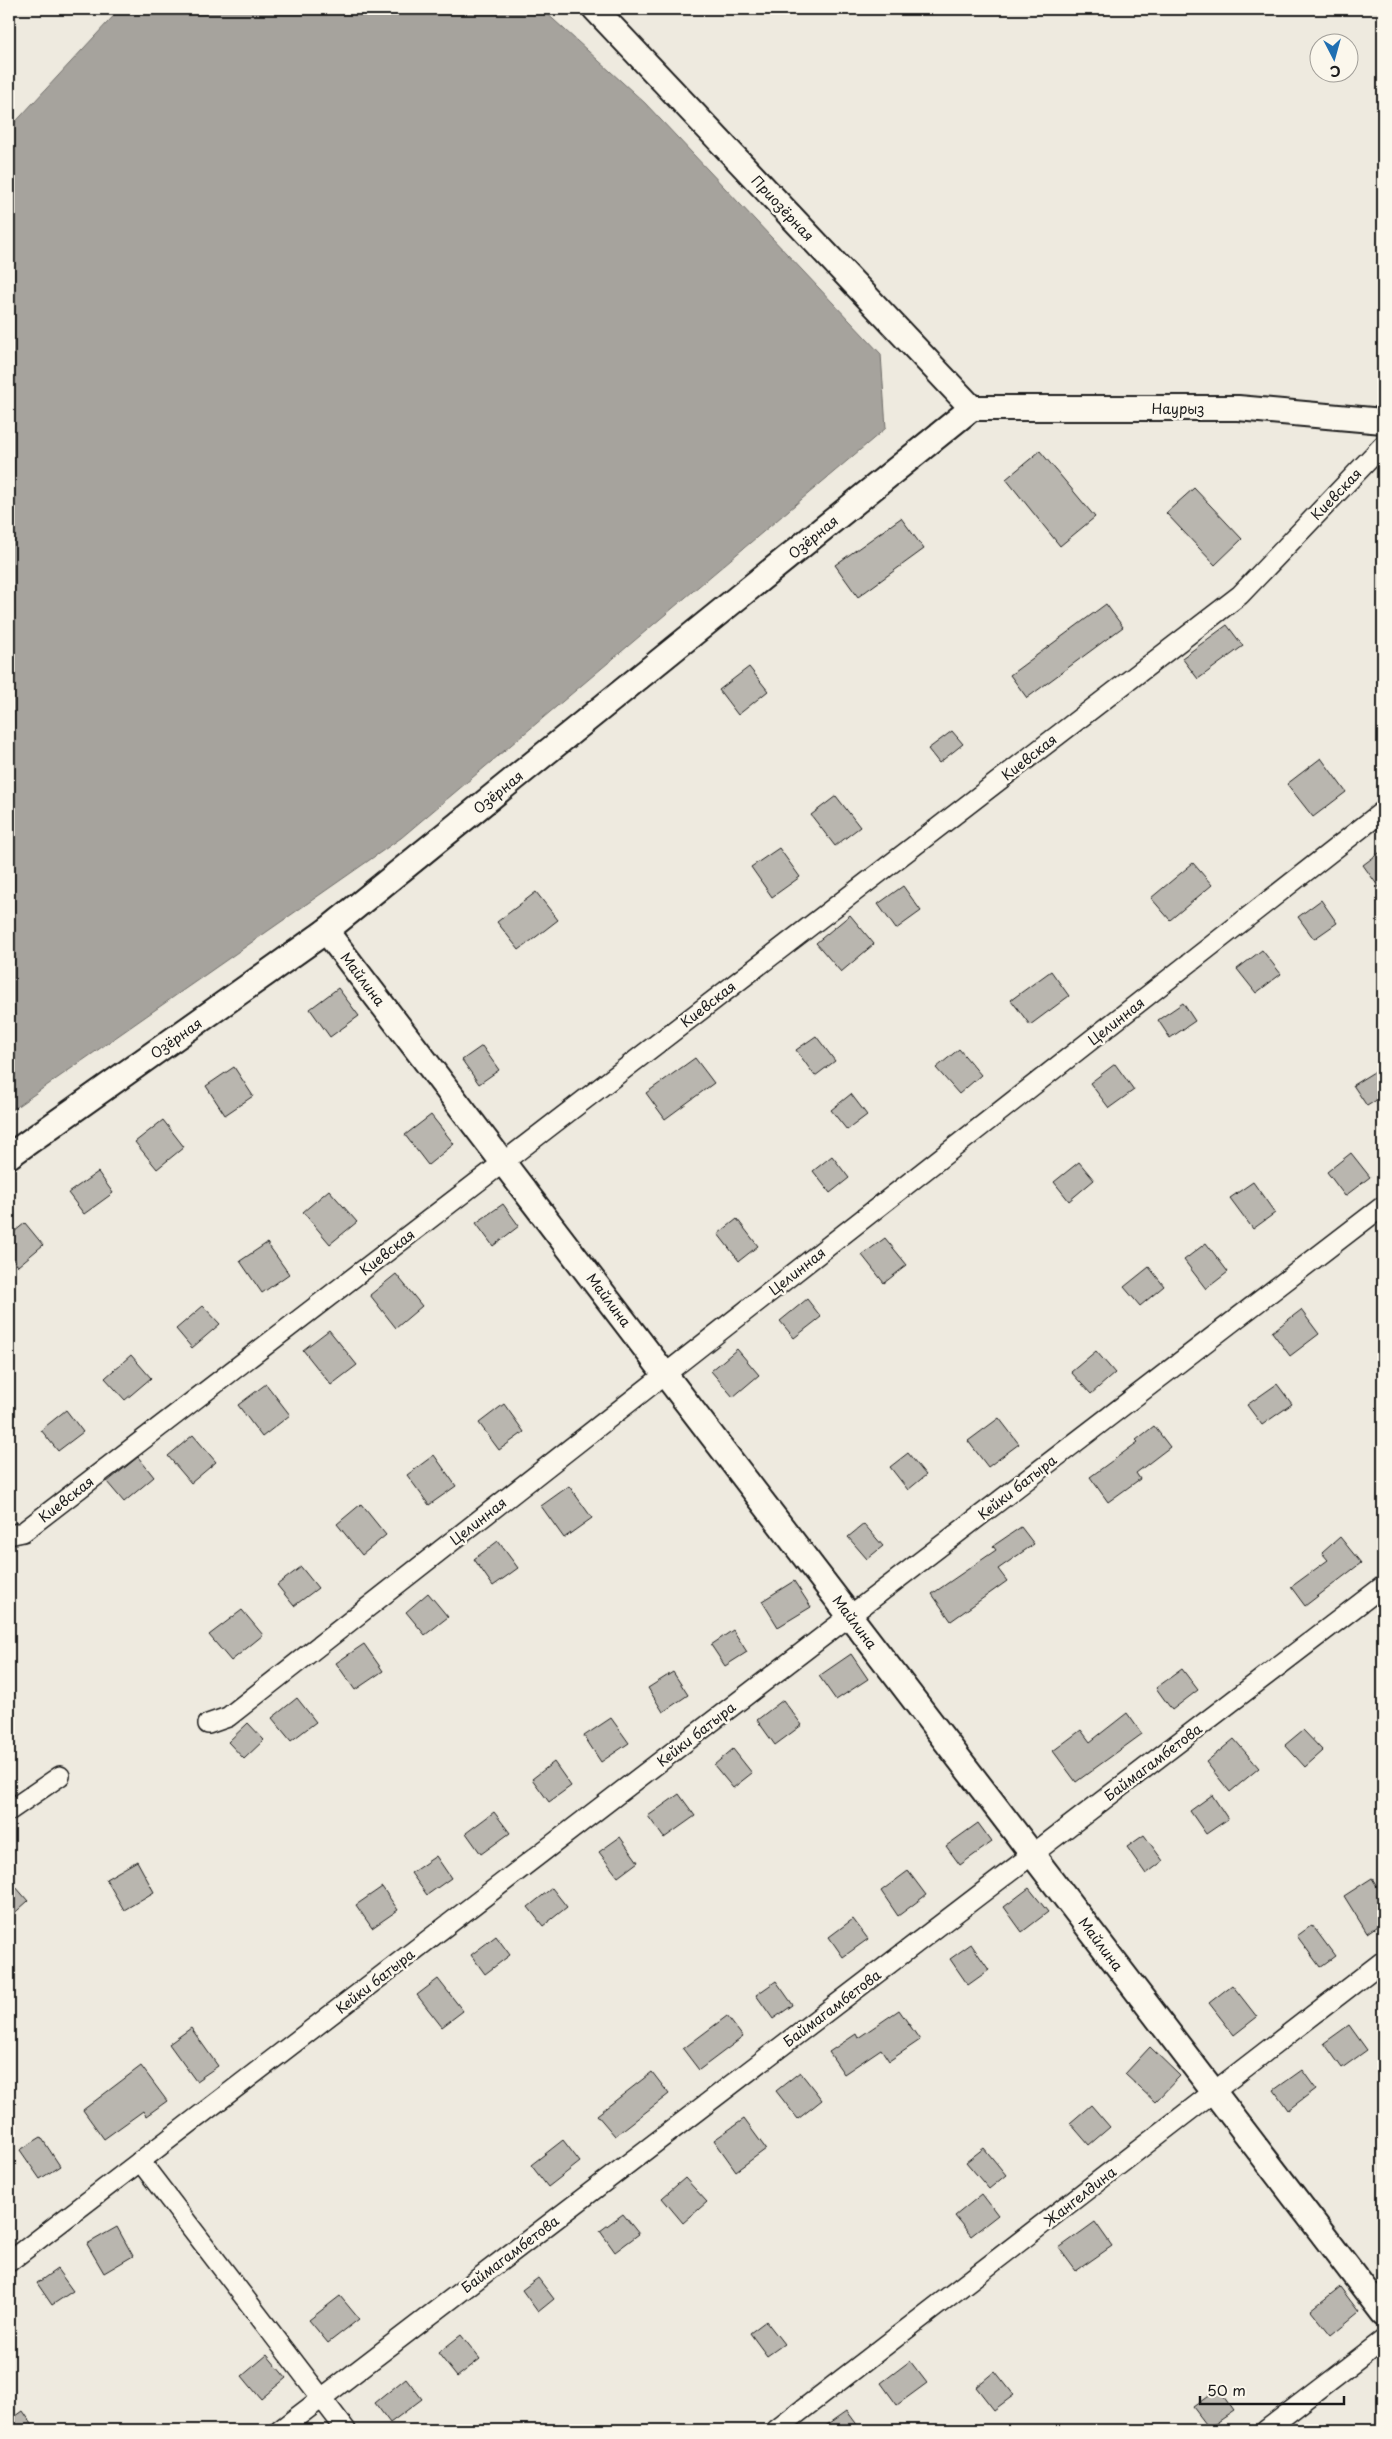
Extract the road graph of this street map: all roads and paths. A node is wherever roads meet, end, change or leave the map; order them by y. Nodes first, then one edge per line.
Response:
1 (595, 9) edge
2 (972, 408) junction
3 (1383, 421) edge
4 (1383, 444) edge
5 (1383, 811) edge
6 (326, 931) junction
7 (9, 1156) edge
8 (503, 1162) junction
9 (1383, 1206) edge
10 (665, 1374) junction
11 (9, 1536) edge
12 (1383, 1586) edge
13 (850, 1616) junction
14 (208, 1724) dead end
15 (60, 1776) dead end
16 (9, 1811) edge
17 (1033, 1855) junction
18 (1383, 1961) edge
19 (1214, 2092) junction
20 (140, 2161) junction
21 (9, 2262) edge
22 (1383, 2313) edge
23 (1383, 2340) edge
24 (322, 2398) junction
25 (280, 2430) edge
26 (346, 2430) edge
27 (776, 2430) edge
28 (1266, 2430) edge

1 - 2 street, Приозёрная
2 - 3 street, Наурыз
2 - 6 street, Озёрная
4 - 8 street, Киевская
5 - 10 street, Целинная
6 - 7 street, Озёрная
6 - 8 street, Майлина
8 - 10 street, Майлина
8 - 11 street, Киевская
9 - 13 street, Кейки батыра
10 - 13 street, Майлина
10 - 14 street, Целинная
12 - 17 street, Баймагамбетова
13 - 17 street, Майлина
13 - 20 street, Кейки батыра
15 - 16 street
17 - 19 street, Майлина
17 - 24 street, Баймагамбетова
18 - 19 street, Жангелдина
19 - 22 street, Майлина
19 - 27 street, Жангелдина
20 - 21 street, Кейки батыра
20 - 24 street
23 - 28 street
24 - 25 street, Баймагамбетова
24 - 26 street

